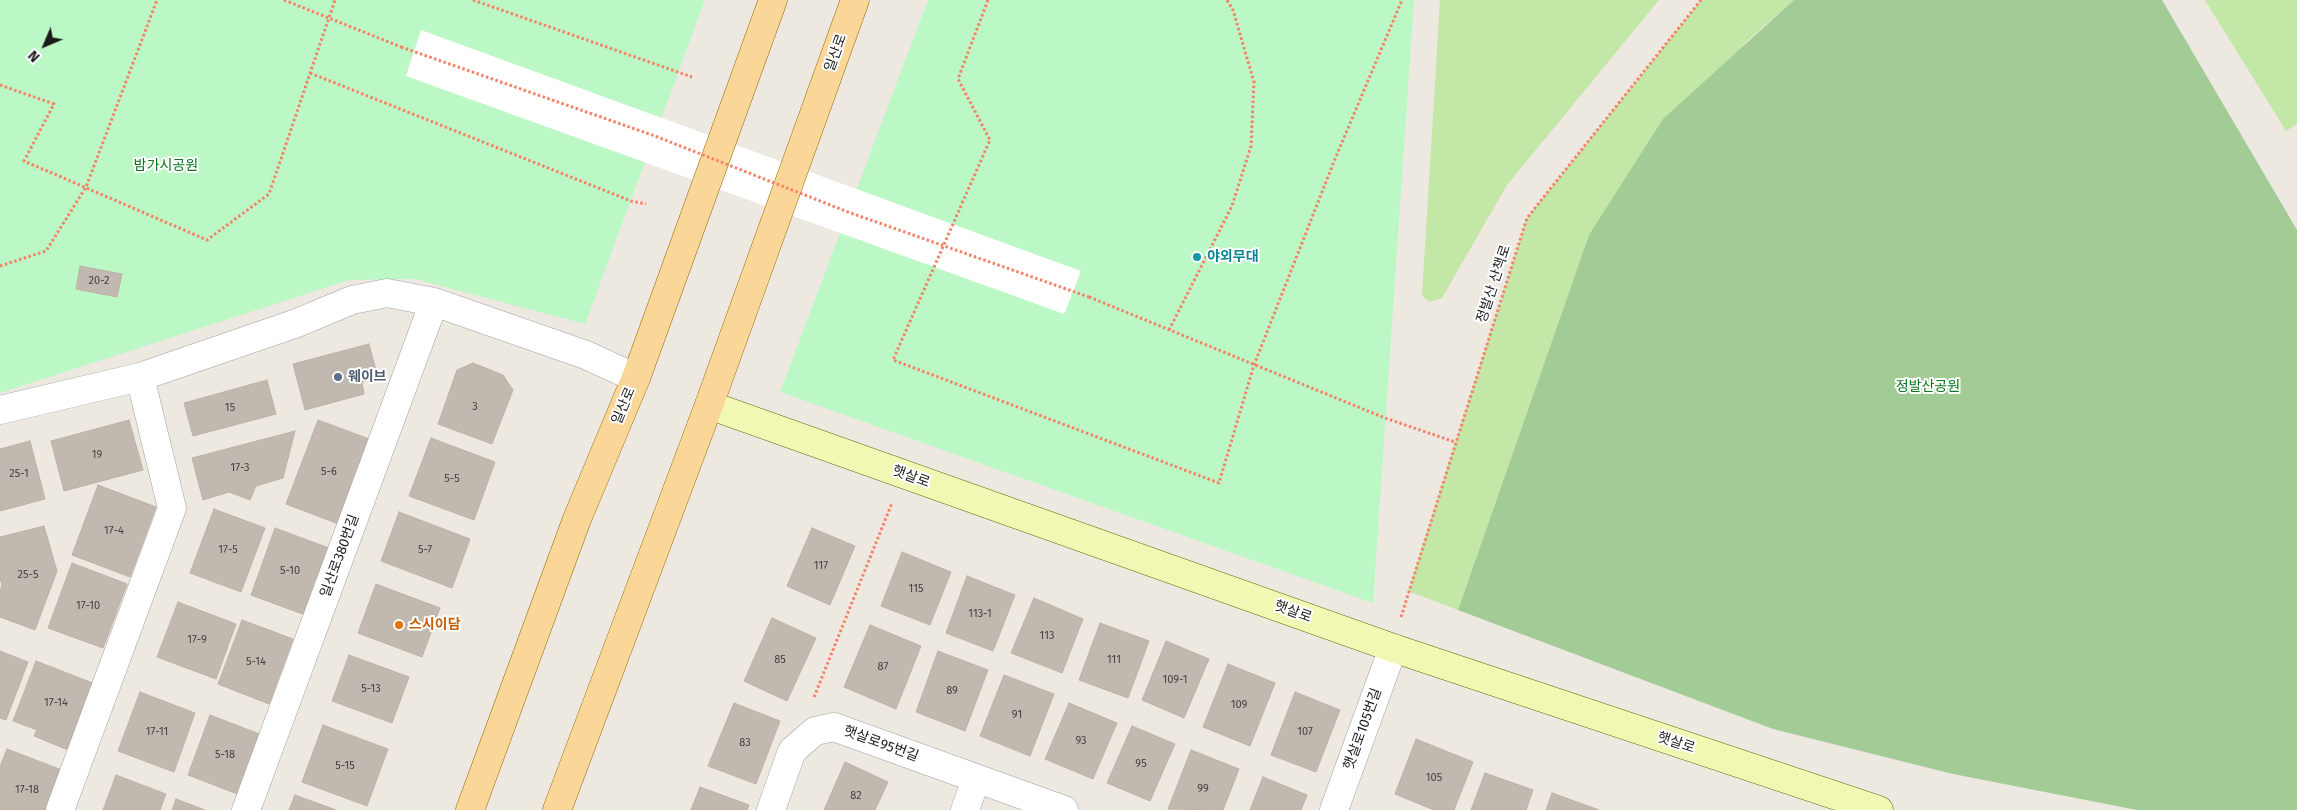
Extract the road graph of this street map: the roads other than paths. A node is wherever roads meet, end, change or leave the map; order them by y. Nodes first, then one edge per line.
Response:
1 (773, 0) edge
2 (855, 0) edge
3 (434, 302) junction
4 (140, 377) junction
5 (636, 378) junction
6 (709, 405) junction
7 (0, 410) edge
8 (1393, 648) junction
9 (976, 779) junction
10 (60, 810) edge
11 (246, 810) edge
12 (470, 810) edge
13 (557, 810) edge
14 (771, 810) edge
15 (965, 810) edge
16 (1064, 810) edge
17 (1334, 810) edge
18 (1880, 810) edge

1 - 5 main road, 일산로
2 - 6 main road, 일산로
3 - 4 street
3 - 5 street
3 - 11 street, 일산로380번길
4 - 7 street
4 - 10 street
5 - 12 main road, 일산로
6 - 8 street, 햇살로
6 - 13 main road, 일산로
8 - 17 street, 햇살로105번길
8 - 18 street, 햇살로
9 - 14 street, 햇살로95번길
9 - 15 street
9 - 16 street, 햇살로95번길

